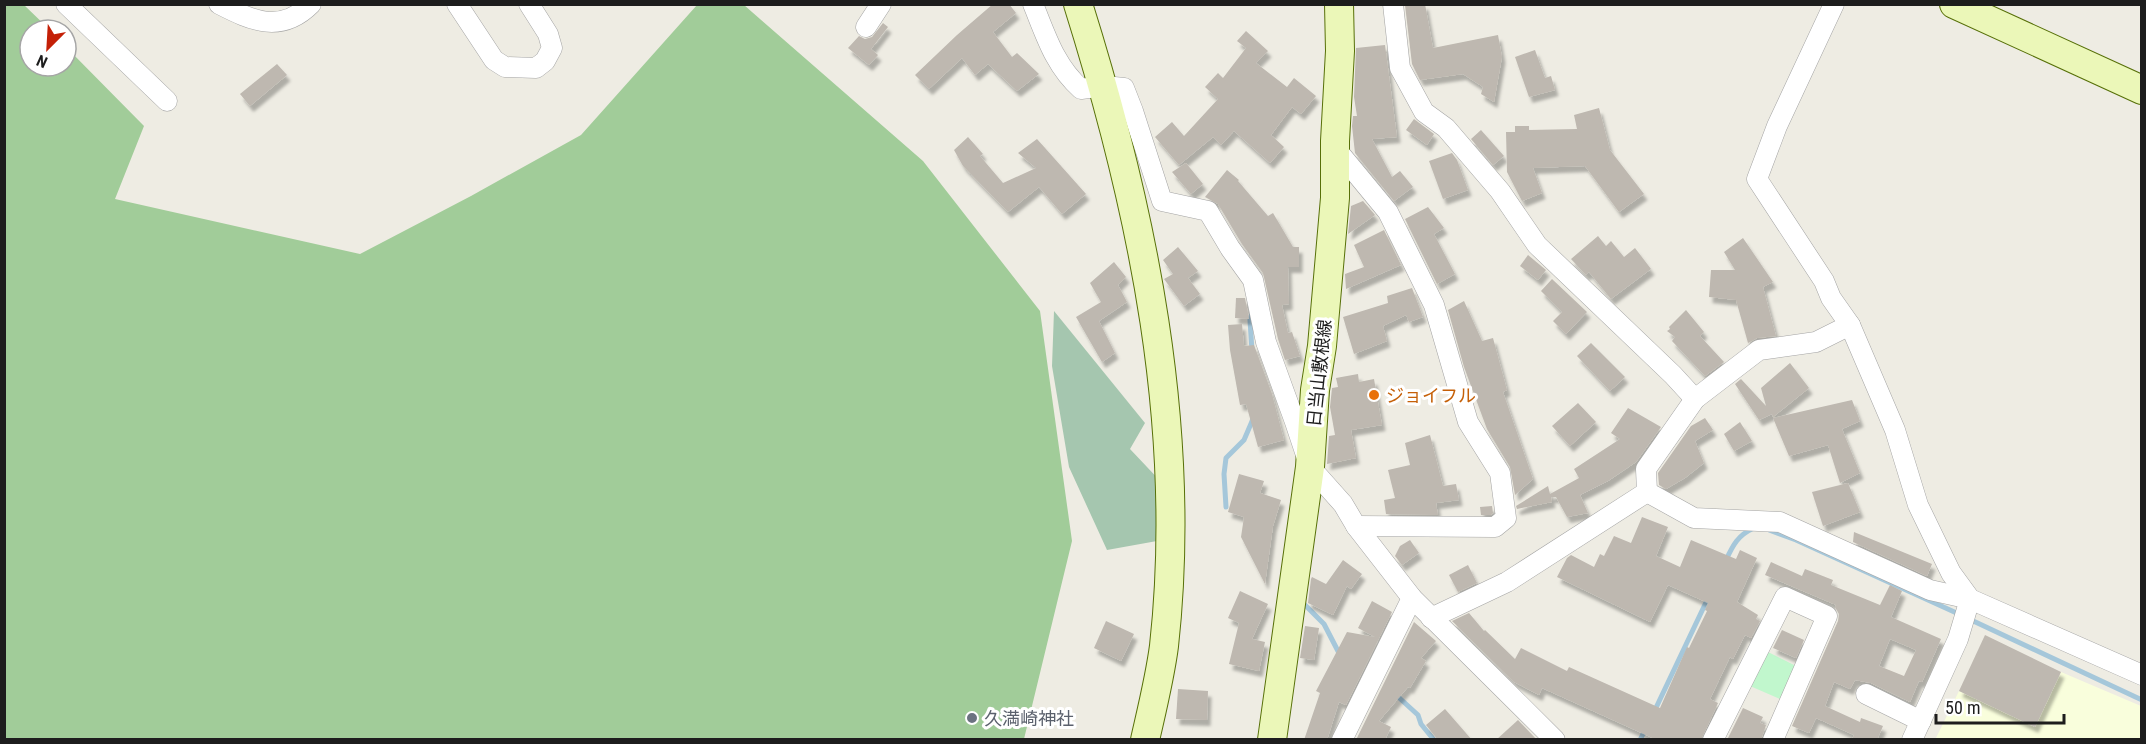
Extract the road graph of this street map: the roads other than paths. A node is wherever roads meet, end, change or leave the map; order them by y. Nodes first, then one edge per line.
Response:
1 (66, 4) edge
2 (219, 4) edge
3 (311, 4) edge
4 (458, 4) edge
5 (529, 4) edge
6 (881, 4) edge
7 (1033, 4) edge
8 (1078, 4) edge
9 (1339, 4) edge
10 (1393, 4) edge
11 (1834, 4) edge
12 (1954, 4) edge
13 (866, 27) dead end
14 (1104, 86) junction
15 (2142, 90) edge
16 (167, 101) dead end
17 (1336, 149) junction
18 (1850, 325) junction
19 (1695, 399) junction
20 (1310, 466) junction
21 (1647, 492) junction
22 (1356, 526) junction
23 (1412, 598) junction
24 (1970, 599) junction
25 (1431, 618) junction
26 (2142, 675) edge
27 (1866, 694) dead end
28 (1921, 721) junction
29 (1145, 740) edge
30 (1272, 740) edge
31 (1342, 740) edge
32 (1555, 740) edge
33 (1713, 740) edge
34 (1773, 740) edge
35 (1912, 740) edge

1 - 16 street
2 - 3 street
4 - 5 street
6 - 13 street
7 - 14 street
8 - 14 street
9 - 17 street, 日当山敷根線
10 - 19 street
11 - 18 street
12 - 15 street
14 - 20 street
14 - 29 street
17 - 20 street, 日当山敷根線
17 - 22 street
18 - 19 street
18 - 24 street
19 - 21 street
20 - 22 street
20 - 30 street, 日当山敷根線
21 - 24 street
21 - 25 street
22 - 23 street
23 - 25 street
23 - 31 street
24 - 26 street
24 - 28 street
25 - 32 street
27 - 28 street
28 - 35 street
33 - 34 street

